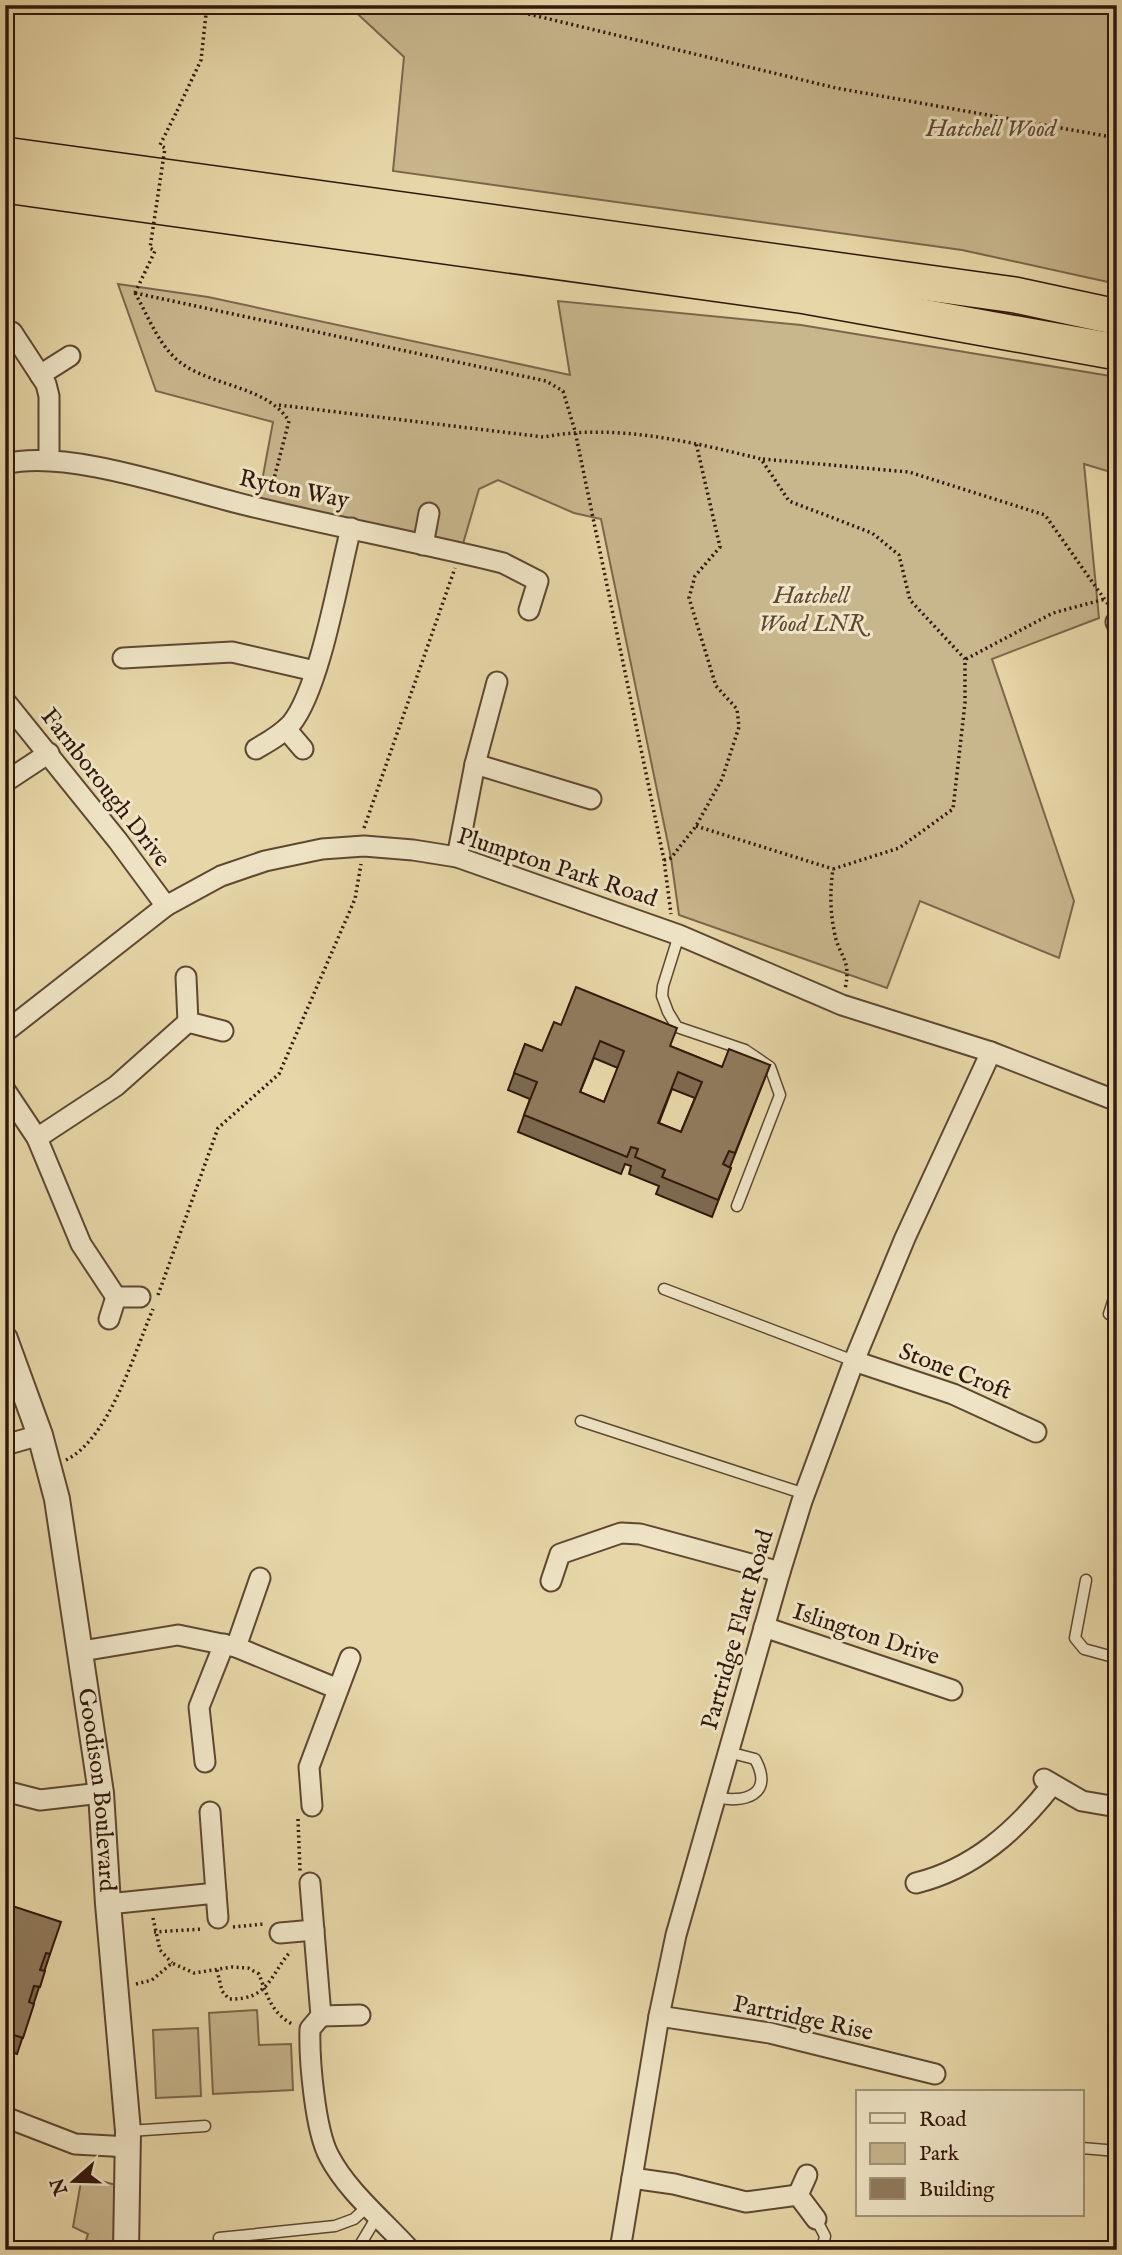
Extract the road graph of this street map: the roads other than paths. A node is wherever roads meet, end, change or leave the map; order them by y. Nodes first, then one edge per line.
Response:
1 (5, 155) edge
2 (5, 185) edge
3 (1117, 317) edge
4 (12, 332) dead end
5 (1117, 352) edge
6 (70, 356) dead end
7 (40, 374) junction
8 (49, 460) junction
9 (5, 464) edge
10 (429, 513) dead end
11 (351, 528) junction
12 (423, 545) junction
13 (529, 610) dead end
14 (123, 658) dead end
15 (315, 671) junction
16 (497, 681) dead end
17 (5, 701) edge
18 (286, 729) junction
19 (256, 749) dead end
20 (303, 749) dead end
21 (49, 753) junction
22 (475, 764) junction
23 (5, 782) edge
24 (592, 799) dead end
25 (457, 857) junction
26 (166, 906) junction
27 (675, 934) junction
28 (186, 978) dead end
29 (188, 1022) junction
30 (223, 1031) dead end
31 (5, 1032) edge
32 (991, 1052) junction
33 (5, 1090) edge
34 (1117, 1101) edge
35 (37, 1138) junction
36 (737, 1206) dead end
37 (664, 1289) dead end
38 (1117, 1289) edge
39 (116, 1297) junction
40 (140, 1297) dead end
41 (1109, 1314) dead end
42 (108, 1319) dead end
43 (5, 1339) edge
44 (854, 1361) junction
45 (582, 1421) dead end
46 (1036, 1432) dead end
47 (40, 1435) junction
48 (5, 1445) edge
49 (805, 1494) junction
50 (780, 1572) junction
51 (260, 1578) dead end
52 (1086, 1580) dead end
53 (551, 1581) dead end
54 (764, 1628) junction
55 (230, 1645) junction
56 (82, 1651) junction
57 (350, 1658) dead end
58 (1117, 1658) edge
59 (338, 1689) junction
60 (952, 1690) dead end
61 (728, 1752) junction
62 (205, 1762) dead end
63 (5, 1791) edge
64 (101, 1793) junction
65 (715, 1797) junction
66 (312, 1806) road end
67 (1117, 1807) edge
68 (210, 1812) dead end
69 (310, 1883) road end
70 (915, 1883) dead end
71 (216, 1893) junction
72 (108, 1904) junction
73 (218, 1923) road end
74 (360, 2015) dead end
75 (659, 2016) junction
76 (316, 2022) junction
77 (935, 2074) dead end
78 (5, 2118) edge
79 (205, 2126) dead end
80 (129, 2139) junction
81 (1084, 2148) edge
82 (1117, 2151) edge
83 (807, 2175) dead end
84 (632, 2178) junction
85 (798, 2195) junction
86 (374, 2210) junction
87 (816, 2219) joint
88 (219, 2238) dead end
89 (126, 2250) edge
90 (357, 2250) edge
91 (410, 2250) edge
92 (621, 2250) edge
93 (822, 2250) edge

1 - 3 highway
2 - 5 highway
4 - 7 street
6 - 7 street
7 - 8 street
8 - 9 street, Ryton Way
8 - 11 street, Ryton Way
10 - 12 street
11 - 12 street, Ryton Way
11 - 15 street
12 - 13 street, Ryton Way
14 - 15 street
15 - 18 street
16 - 22 street
17 - 21 street, Farnborough Drive
18 - 19 street
18 - 20 street
21 - 23 street
21 - 26 street, Farnborough Drive
22 - 24 street
22 - 25 street
25 - 26 street, Plumpton Park Road
25 - 27 street, Plumpton Park Road
26 - 31 street, Plumpton Park Road
27 - 32 street, Plumpton Park Road
27 - 36 lane
28 - 29 street
29 - 30 street
29 - 35 street
32 - 34 street, Plumpton Park Road
32 - 44 street, Partridge Flatt Road
33 - 35 street
35 - 39 street
37 - 44 lane
38 - 41 lane
39 - 40 street
39 - 42 street
43 - 47 street, Goodison Boulevard
44 - 46 street, Stone Croft
44 - 49 street, Partridge Flatt Road
45 - 49 lane
47 - 48 street
47 - 56 street, Goodison Boulevard
49 - 50 street, Partridge Flatt Road
50 - 53 street
50 - 54 street, Partridge Flatt Road
51 - 55 street
52 - 58 lane
54 - 60 street, Islington Drive
54 - 61 street, Partridge Flatt Road
55 - 56 street
55 - 59 street
55 - 62 street
56 - 64 street, Goodison Boulevard
57 - 59 street
59 - 66 street
61 - 65 street, Partridge Flatt Road
61 - 65 lane
63 - 64 street
64 - 72 street, Goodison Boulevard
65 - 75 street, Partridge Flatt Road
67 - 70 street
68 - 71 street
69 - 76 street
71 - 72 street
71 - 73 street
72 - 80 street, Goodison Boulevard
74 - 76 street
75 - 77 street, Partridge Rise
75 - 84 street, Partridge Flatt Road
76 - 86 street
78 - 80 street
79 - 80 lane
80 - 89 street, Goodison Boulevard
81 - 82 lane
83 - 85 street
84 - 85 street
84 - 92 street, Partridge Flatt Road
85 - 87 street
86 - 88 lane
86 - 90 lane
86 - 91 street
87 - 93 lane

